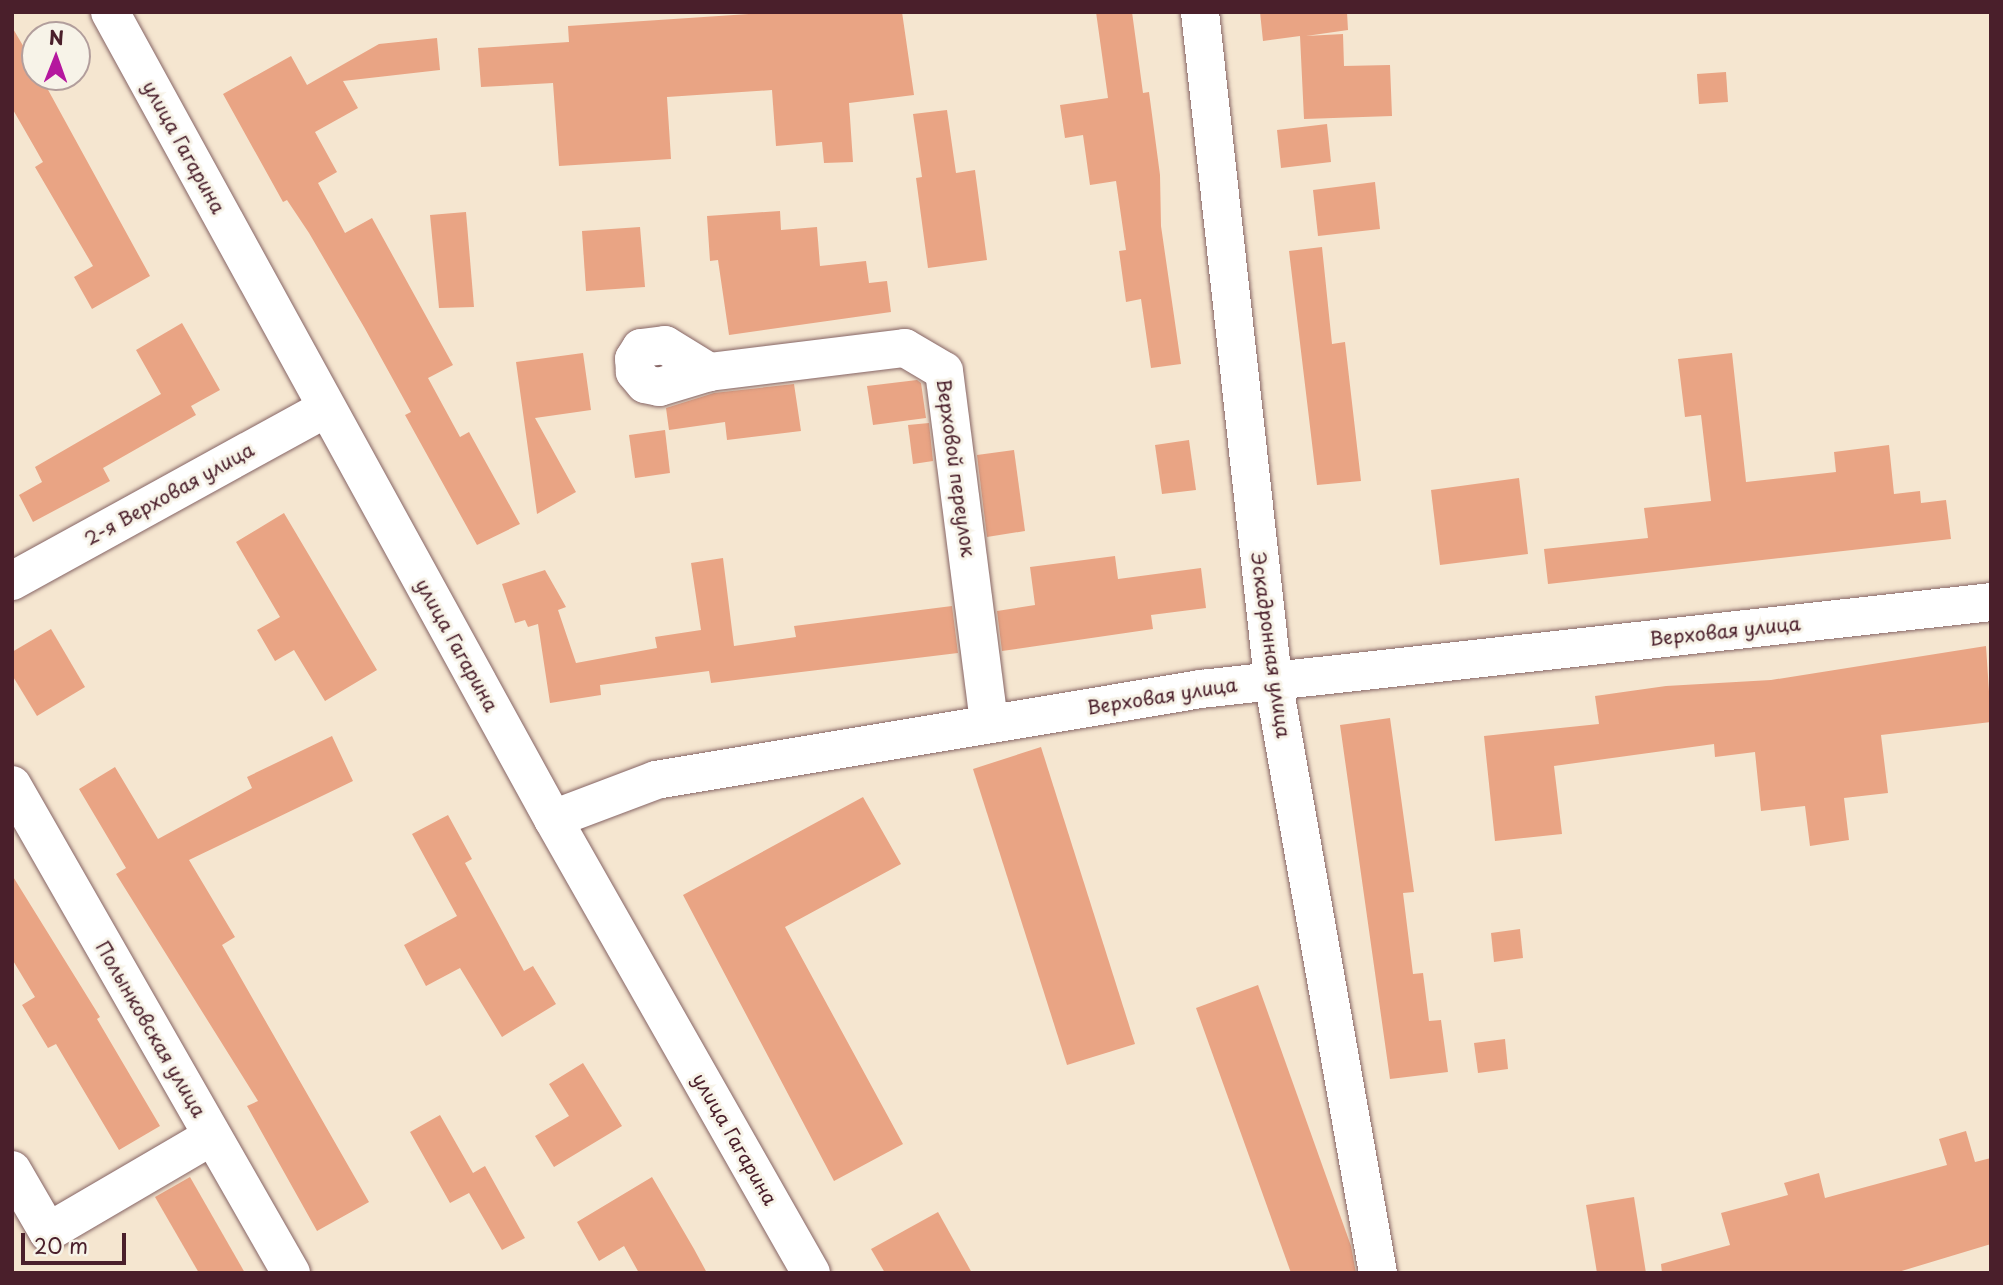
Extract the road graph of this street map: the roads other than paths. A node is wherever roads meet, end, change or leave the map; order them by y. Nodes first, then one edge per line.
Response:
1 (110, 12) edge
2 (1200, 12) edge
3 (709, 373) dead end
4 (327, 408) junction
5 (12, 581) edge
6 (1991, 602) edge
7 (1273, 680) junction
8 (989, 724) junction
9 (12, 785) edge
10 (552, 819) junction
11 (212, 1136) junction
12 (12, 1170) edge
13 (291, 1273) edge
14 (811, 1273) edge
15 (1378, 1273) edge

1 - 4 street, улица Гагарина
2 - 7 street, Эскадронная улица
3 - 8 street, Верховой переулок
4 - 5 street, 2-я Верховая улица
4 - 10 street, улица Гагарина
6 - 7 street, Верховая улица
7 - 8 street, Верховая улица
7 - 15 street, Эскадронная улица
8 - 10 street, Верховая улица
9 - 11 street, Полынковская улица
10 - 14 street, улица Гагарина
11 - 12 street
11 - 13 street, Полынковская улица

